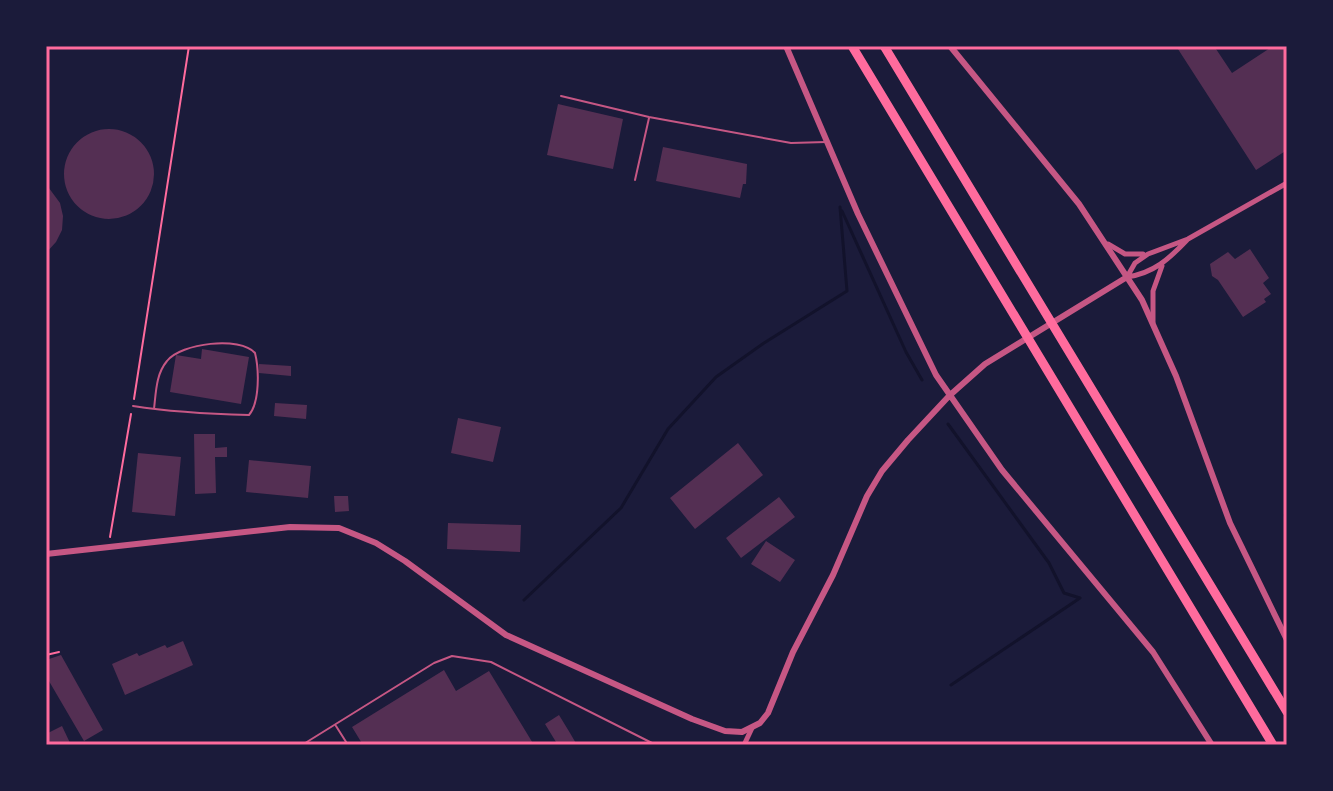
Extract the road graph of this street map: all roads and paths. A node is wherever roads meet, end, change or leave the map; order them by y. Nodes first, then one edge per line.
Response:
1 (189, 46) edge
2 (786, 46) edge
3 (852, 46) edge
4 (884, 46) edge
5 (950, 46) edge
6 (561, 96) dead end
7 (649, 117) junction
8 (827, 142) junction
9 (635, 180) dead end
10 (1287, 183) edge
11 (1188, 239) junction
12 (1106, 242) junction
13 (1148, 254) junction
14 (1165, 261) junction
15 (1127, 277) junction
16 (1153, 323) junction
17 (949, 396) junction
18 (133, 406) junction
19 (154, 409) junction
20 (109, 546) junction
21 (46, 554) edge
22 (1287, 640) edge
23 (59, 652) dead end
24 (46, 655) edge
25 (1287, 712) edge
26 (335, 724) junction
27 (752, 728) junction
28 (302, 745) edge
29 (348, 745) edge
30 (656, 745) edge
31 (744, 745) edge
32 (1212, 745) edge
33 (1273, 745) edge

1 - 18 path
2 - 8 street
3 - 33 highway
4 - 25 highway
5 - 12 street
6 - 7 lane
7 - 8 lane
7 - 9 lane
8 - 17 street
10 - 11 street
11 - 13 street
11 - 14 street
12 - 13 street
12 - 15 street
13 - 15 street
14 - 15 street
14 - 16 street
15 - 16 street
15 - 17 street
16 - 22 street
17 - 27 street
17 - 32 street
18 - 19 lane
18 - 20 path
19 - 19 lane
20 - 21 street
20 - 27 street
23 - 24 path
26 - 28 lane
26 - 29 lane
26 - 30 lane
27 - 31 street

